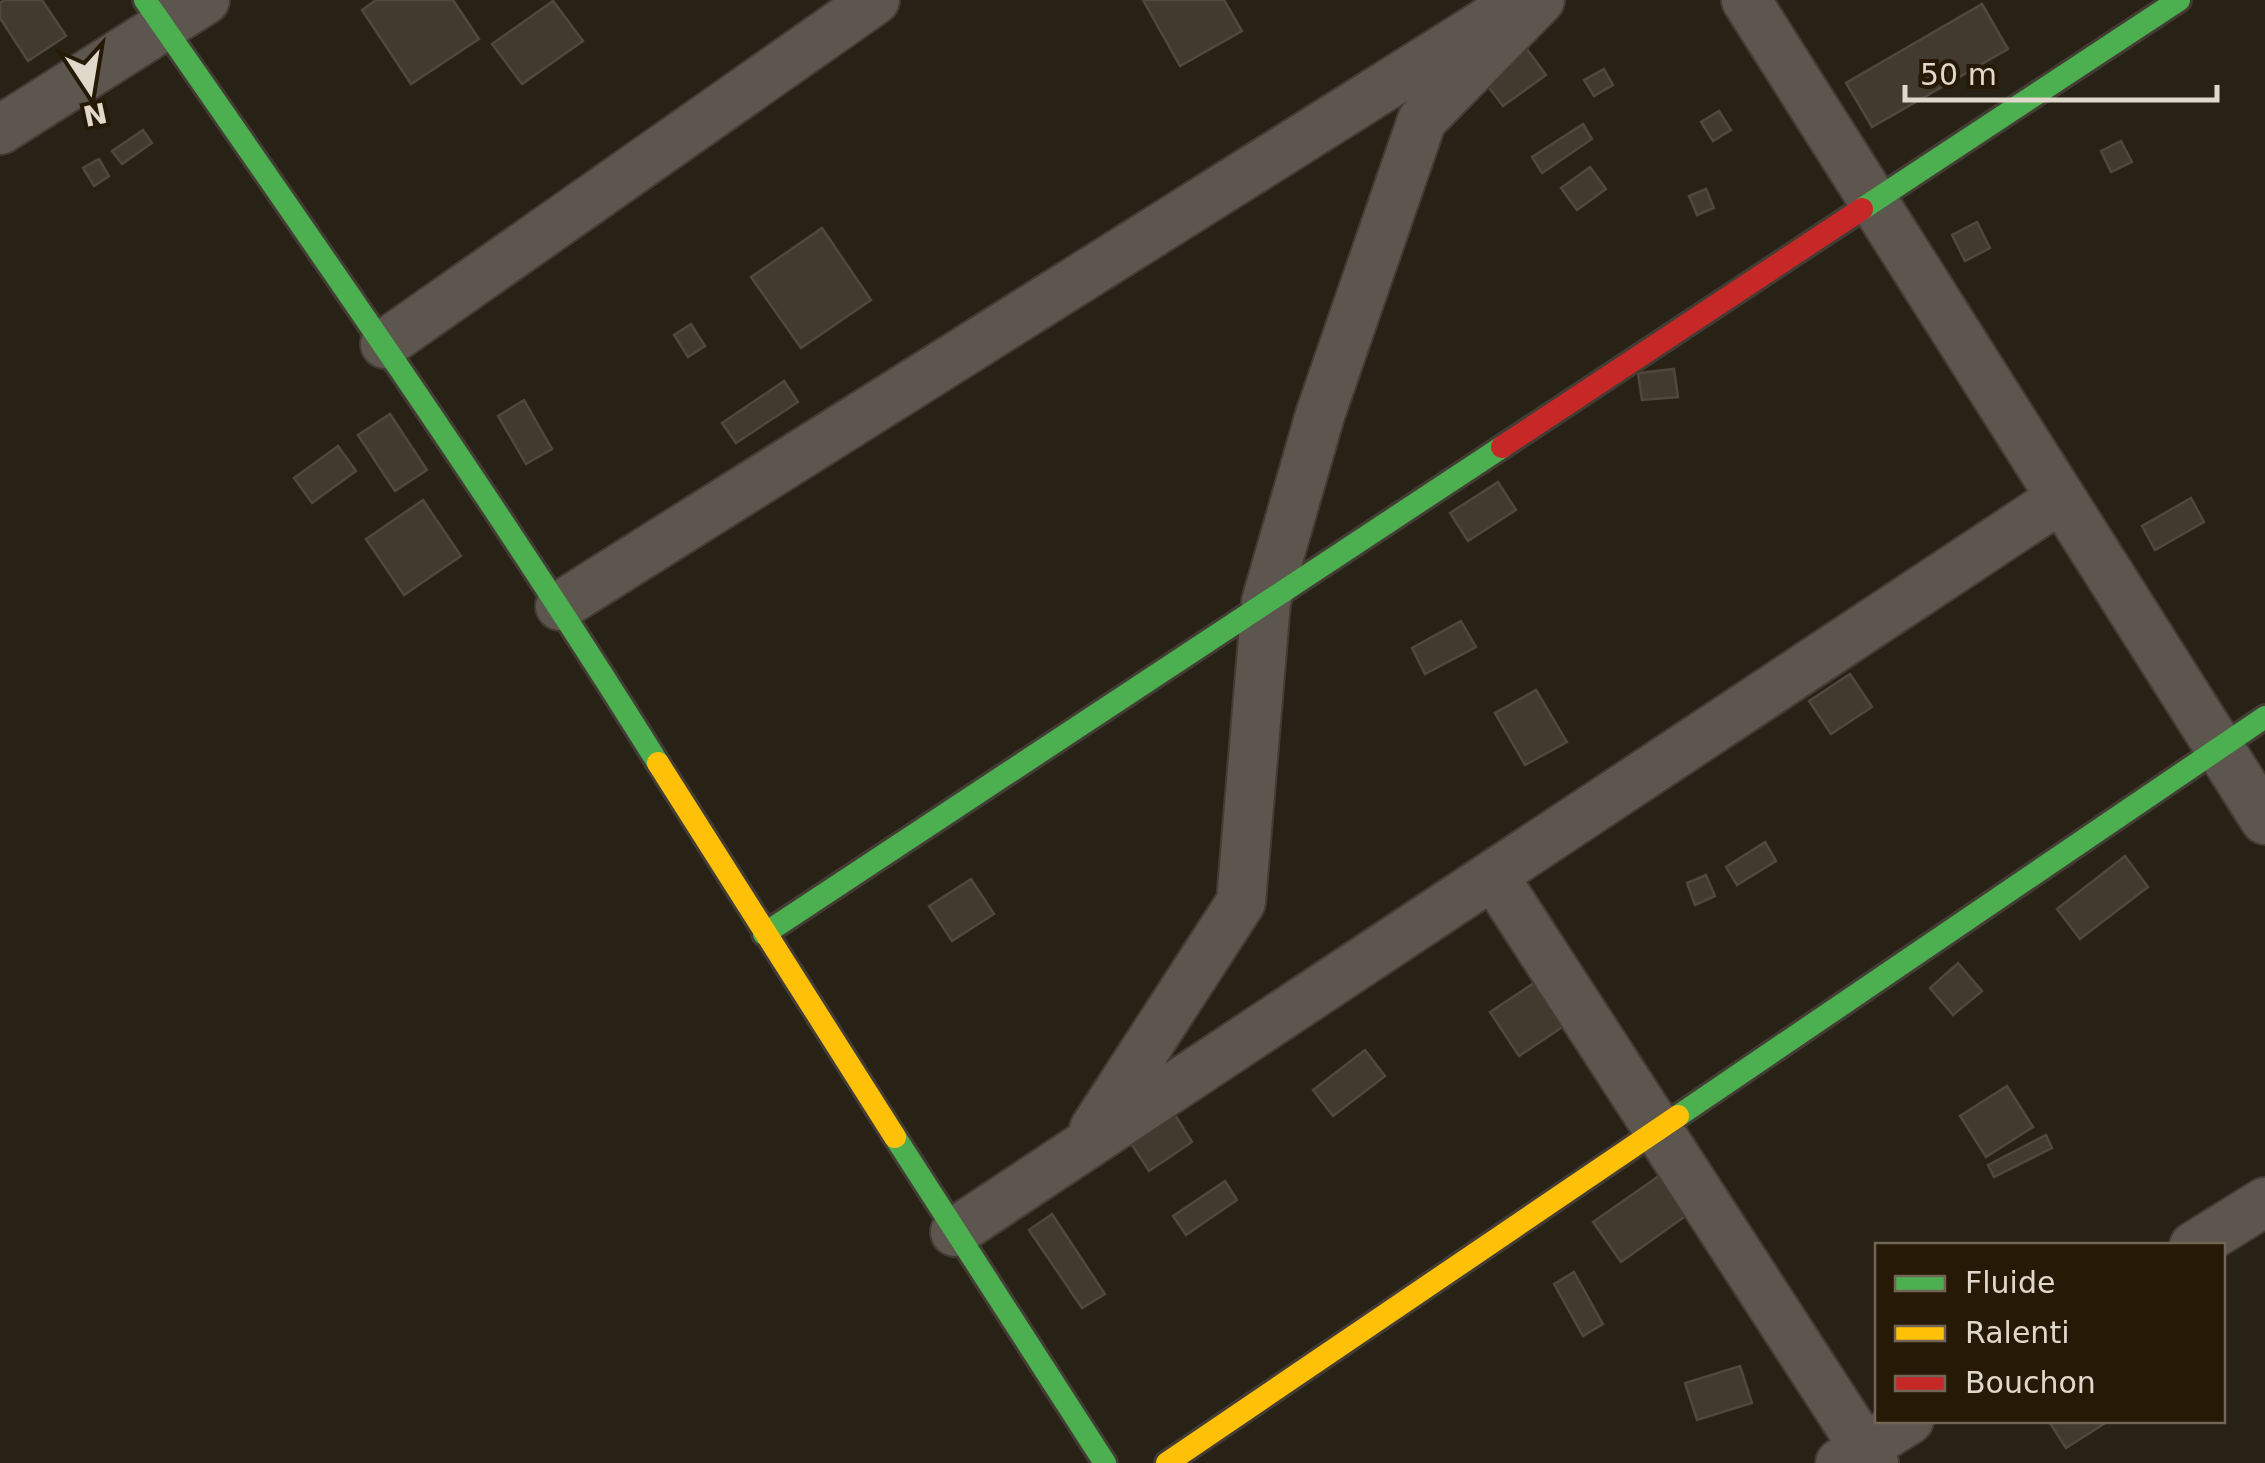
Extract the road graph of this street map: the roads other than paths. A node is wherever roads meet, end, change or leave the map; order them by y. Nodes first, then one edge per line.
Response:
1 (205, 0) edge
2 (875, 0) edge
3 (1522, 0) edge
4 (1540, 0) edge
5 (1746, 0) edge
6 (2179, 0) edge
7 (154, 14) edge
8 (0, 130) edge
9 (1872, 200) junction
10 (385, 344) junction
11 (2061, 498) junction
12 (1266, 602) junction
13 (560, 606) junction
14 (2265, 717) edge
15 (2219, 748) junction
16 (2265, 820) edge
17 (1492, 875) junction
18 (764, 934) junction
19 (1658, 1130) junction
20 (1083, 1146) junction
21 (2265, 1202) edge
22 (954, 1232) junction
23 (2199, 1243) edge
24 (1905, 1423) edge
25 (1859, 1458) edge
26 (1105, 1463) edge
27 (1167, 1463) edge

1 - 7 street
2 - 10 street
3 - 13 street
4 - 12 street
5 - 9 street
6 - 9 street
7 - 8 street
7 - 10 street
9 - 11 street
9 - 12 street
10 - 13 street
11 - 15 street
11 - 17 street
12 - 18 street
12 - 20 street
13 - 18 street
14 - 15 street
15 - 16 street
15 - 19 street
17 - 19 street
17 - 20 street
18 - 22 street
19 - 25 street
19 - 27 street
20 - 22 street
21 - 23 street
22 - 26 street
24 - 25 street

